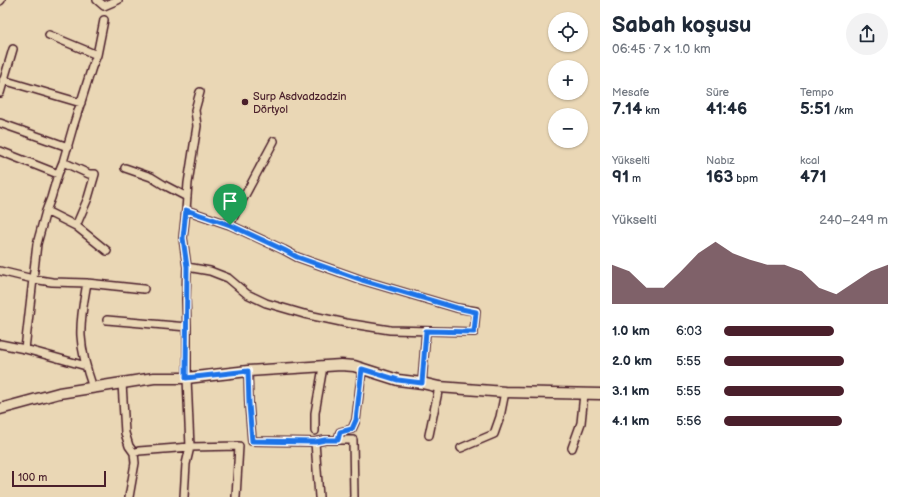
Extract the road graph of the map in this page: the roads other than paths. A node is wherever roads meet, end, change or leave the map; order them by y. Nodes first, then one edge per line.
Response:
1 (97, 0) edge
2 (118, 0) edge
3 (104, 20) dead end
4 (49, 35) dead end
5 (13, 49) dead end
6 (98, 54) junction
7 (3, 80) junction
8 (200, 92) dead end
9 (0, 93) edge
10 (81, 103) junction
11 (0, 123) edge
12 (274, 141) dead end
13 (68, 147) junction
14 (0, 151) edge
15 (63, 162) junction
16 (125, 168) dead end
17 (58, 174) junction
18 (187, 197) junction
19 (186, 210) junction
20 (46, 211) junction
21 (230, 225) junction
22 (76, 226) junction
23 (107, 251) dead end
24 (187, 267) junction
25 (0, 271) edge
26 (33, 279) junction
27 (87, 283) junction
28 (144, 289) dead end
29 (107, 320) dead end
30 (188, 327) junction
31 (426, 331) junction
32 (0, 344) edge
33 (25, 349) junction
34 (86, 366) junction
35 (323, 367) junction
36 (362, 369) junction
37 (248, 371) junction
38 (186, 378) junction
39 (122, 383) junction
40 (422, 383) junction
41 (439, 387) junction
42 (93, 388) junction
43 (505, 392) junction
44 (584, 394) junction
45 (600, 394) edge
46 (0, 409) edge
47 (315, 431) dead end
48 (430, 435) dead end
49 (338, 440) junction
50 (315, 442) junction
51 (190, 447) junction
52 (461, 448) dead end
53 (572, 448) dead end
54 (134, 453) junction
55 (130, 497) edge
56 (184, 497) edge
57 (236, 497) edge
58 (319, 497) edge
59 (354, 497) edge

1 - 2 street
3 - 6 street
4 - 6 street
5 - 7 street
6 - 10 street
7 - 9 street
7 - 10 street
8 - 18 street
10 - 13 street
11 - 13 street
12 - 21 street
13 - 15 street
14 - 17 street
15 - 17 street
15 - 22 street
16 - 18 street
17 - 20 street
18 - 19 street
19 - 21 street
19 - 24 street
20 - 22 street
20 - 26 street
21 - 31 street
22 - 23 street
24 - 30 street
24 - 31 street
25 - 26 street
26 - 27 street
26 - 33 street
27 - 28 street
27 - 34 street
29 - 30 street
30 - 38 street
31 - 40 street
32 - 33 street
33 - 34 street
34 - 42 street
35 - 36 street
35 - 37 street
35 - 47 street
36 - 40 street
36 - 49 street
37 - 38 street
37 - 50 street
38 - 39 street
38 - 51 street
39 - 42 street
39 - 54 street
40 - 41 street
41 - 43 street
41 - 48 street
42 - 46 street
43 - 44 street
43 - 52 street
44 - 45 street
44 - 53 street
49 - 50 street
49 - 59 street
50 - 58 street
51 - 54 street
51 - 56 street
51 - 57 street
54 - 55 street

